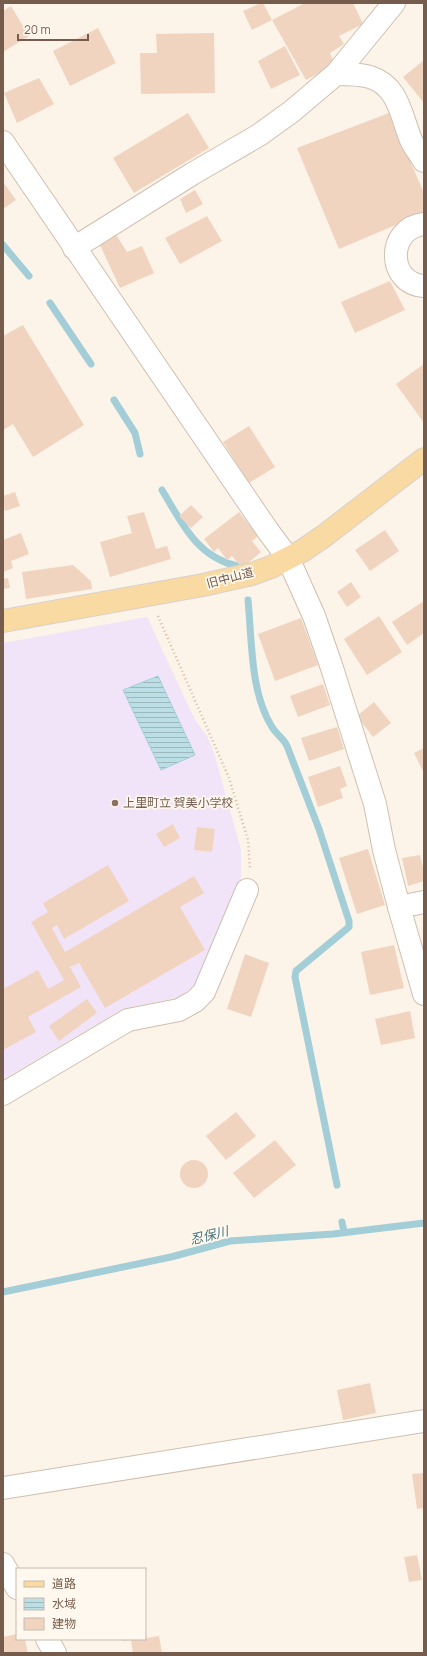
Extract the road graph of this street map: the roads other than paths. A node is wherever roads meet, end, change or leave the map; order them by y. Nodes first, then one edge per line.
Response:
1 (394, 3) edge
2 (336, 74) junction
3 (3, 142) edge
4 (424, 161) edge
5 (424, 224) edge
6 (74, 248) junction
7 (424, 286) edge
8 (424, 459) edge
9 (288, 558) junction
10 (3, 621) edge
11 (248, 885) road end
12 (424, 902) edge
13 (399, 907) junction
14 (424, 994) edge
15 (3, 1094) edge
16 (424, 1421) edge
17 (3, 1488) edge
18 (3, 1564) edge
19 (16, 1586) edge
20 (48, 1640) edge
21 (55, 1653) edge

1 - 2 street
2 - 4 street
2 - 6 street
3 - 6 street
5 - 7 street
6 - 9 street
8 - 9 main road, 旧中山道
9 - 10 main road, 旧中山道
9 - 13 street
11 - 15 street
12 - 13 street
13 - 14 street
16 - 17 street
18 - 19 street
20 - 21 street

